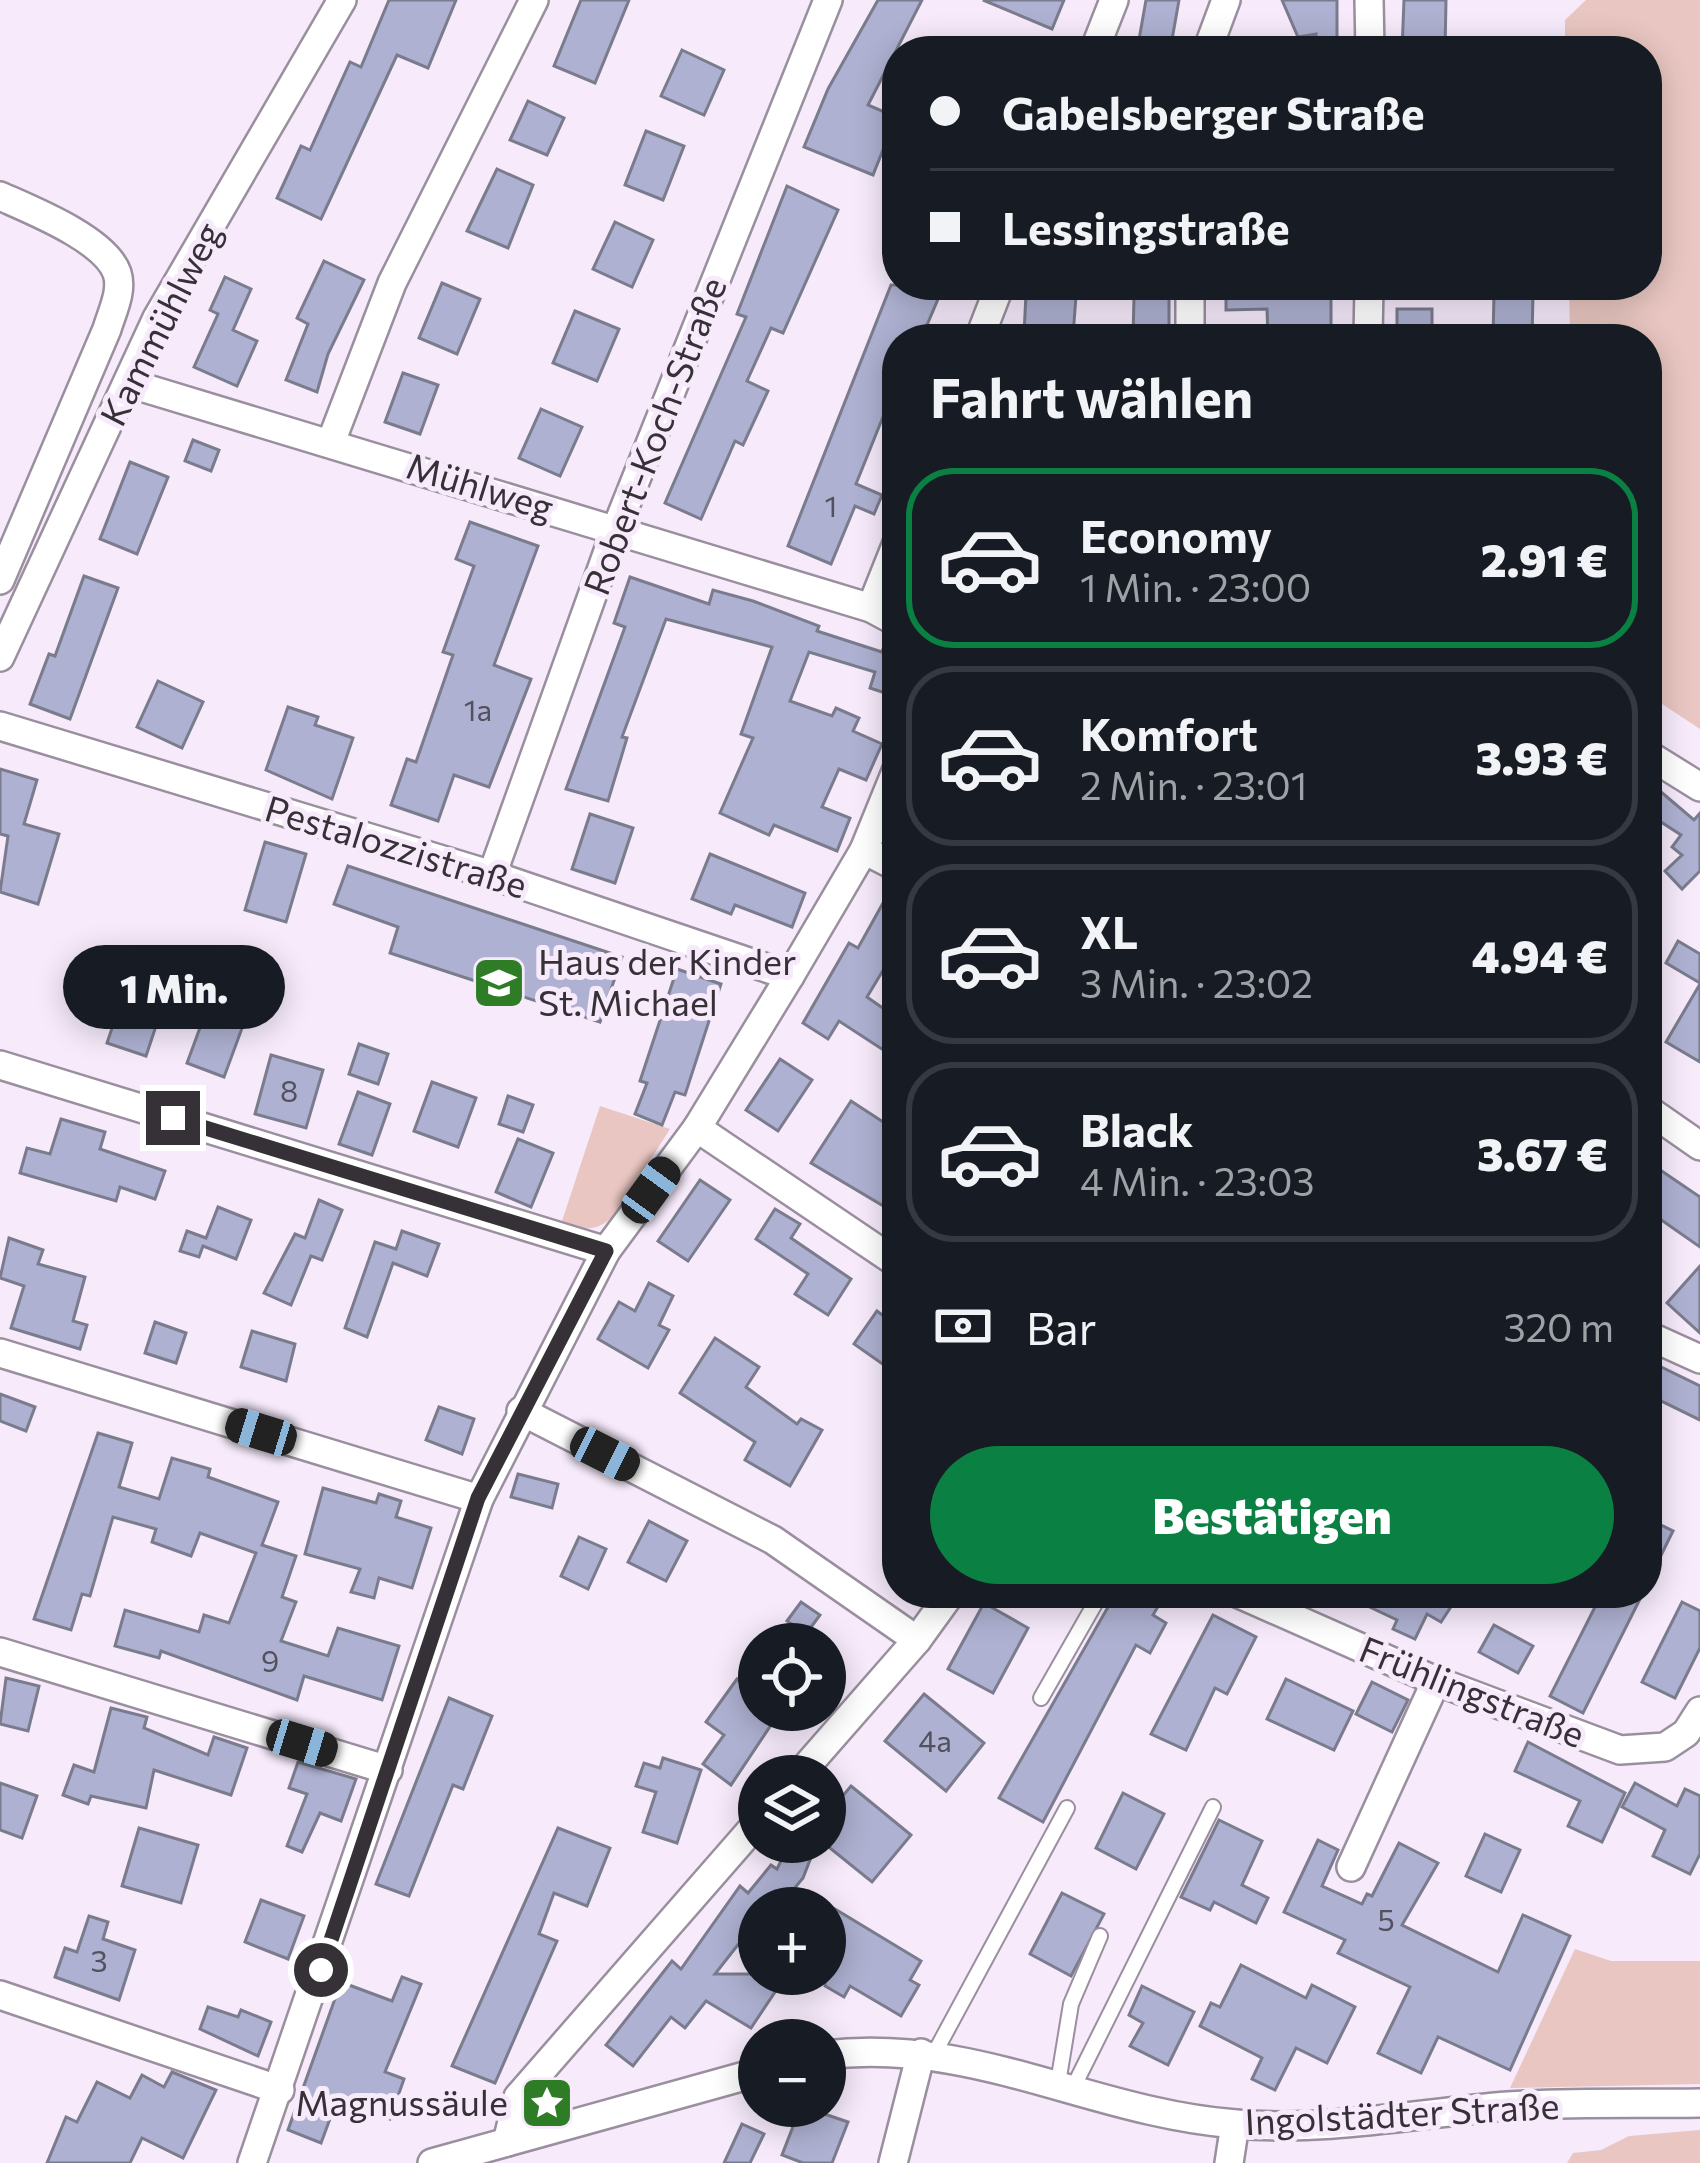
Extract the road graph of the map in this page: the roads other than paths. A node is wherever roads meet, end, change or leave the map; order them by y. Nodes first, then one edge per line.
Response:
1 (342, 0) edge
2 (534, 0) edge
3 (829, 0) edge
4 (1114, 0) edge
5 (1226, 0) edge
6 (1369, 0) edge
7 (1100, 36) edge
8 (1213, 36) edge
9 (1370, 36) edge
10 (0, 196) edge
11 (128, 382) junction
12 (331, 442) junction
13 (616, 529) junction
14 (0, 580) edge
15 (882, 580) edge
16 (871, 608) junction
17 (882, 614) edge
18 (0, 657) edge
19 (0, 726) edge
20 (1662, 764) edge
21 (1700, 788) edge
22 (882, 806) edge
23 (864, 850) junction
24 (882, 859) edge
25 (492, 875) junction
26 (790, 976) junction
27 (0, 1065) edge
28 (1662, 1119) edge
29 (697, 1128) junction
30 (1700, 1146) edge
31 (606, 1251) junction
32 (882, 1253) edge
33 (1662, 1342) edge
34 (0, 1353) edge
35 (1700, 1359) edge
36 (521, 1411) junction
37 (478, 1498) junction
38 (941, 1608) edge
39 (1092, 1608) edge
40 (1271, 1608) edge
41 (917, 1640) junction
42 (0, 1652) edge
43 (1436, 1681) junction
44 (1041, 1698) dead end
45 (1700, 1711) edge
46 (816, 1755) edge
47 (388, 1770) junction
48 (1213, 1807) dead end
49 (1067, 1808) dead end
50 (738, 1845) edge
51 (1351, 1867) dead end
52 (1100, 1936) dead end
53 (0, 1995) edge
54 (928, 2054) junction
55 (846, 2055) edge
56 (738, 2078) edge
57 (1065, 2085) junction
58 (280, 2090) junction
59 (1700, 2104) edge
60 (1235, 2124) junction
61 (507, 2142) junction
62 (440, 2162) edge
63 (252, 2163) edge
64 (893, 2163) edge
65 (1229, 2163) edge

1 - 11 street, Kammühlweg
2 - 12 street
3 - 13 street, Robert-Koch-Straße
4 - 7 street
5 - 8 street
6 - 9 street
10 - 14 street
11 - 12 street, Mühlweg
11 - 18 street, Kammühlweg
12 - 13 street, Mühlweg
13 - 16 street, Mühlweg
13 - 25 street, Robert-Koch-Straße
15 - 16 street
16 - 17 street, Mühlweg
19 - 25 street, Pestalozzistraße
20 - 21 street
22 - 23 street
23 - 24 street
23 - 26 street
25 - 26 street, Pestalozzistraße
26 - 29 street
27 - 31 street
28 - 30 street
29 - 31 street
29 - 32 street
31 - 36 street
33 - 35 street
34 - 37 street
36 - 37 street
36 - 41 street
37 - 47 street
38 - 41 street
39 - 44 lane
40 - 43 street, Frühlingstraße
41 - 46 street
42 - 47 street
43 - 45 street, Frühlingstraße
43 - 51 street
47 - 58 street
48 - 57 lane
49 - 54 lane
50 - 61 street
52 - 57 lane
53 - 58 street
54 - 55 street, Ingolstädter Straße
54 - 57 street, Ingolstädter Straße
54 - 64 street
56 - 61 street
57 - 60 street, Ingolstädter Straße
58 - 63 street
59 - 60 street, Ingolstädter Straße
60 - 65 street
61 - 62 street

